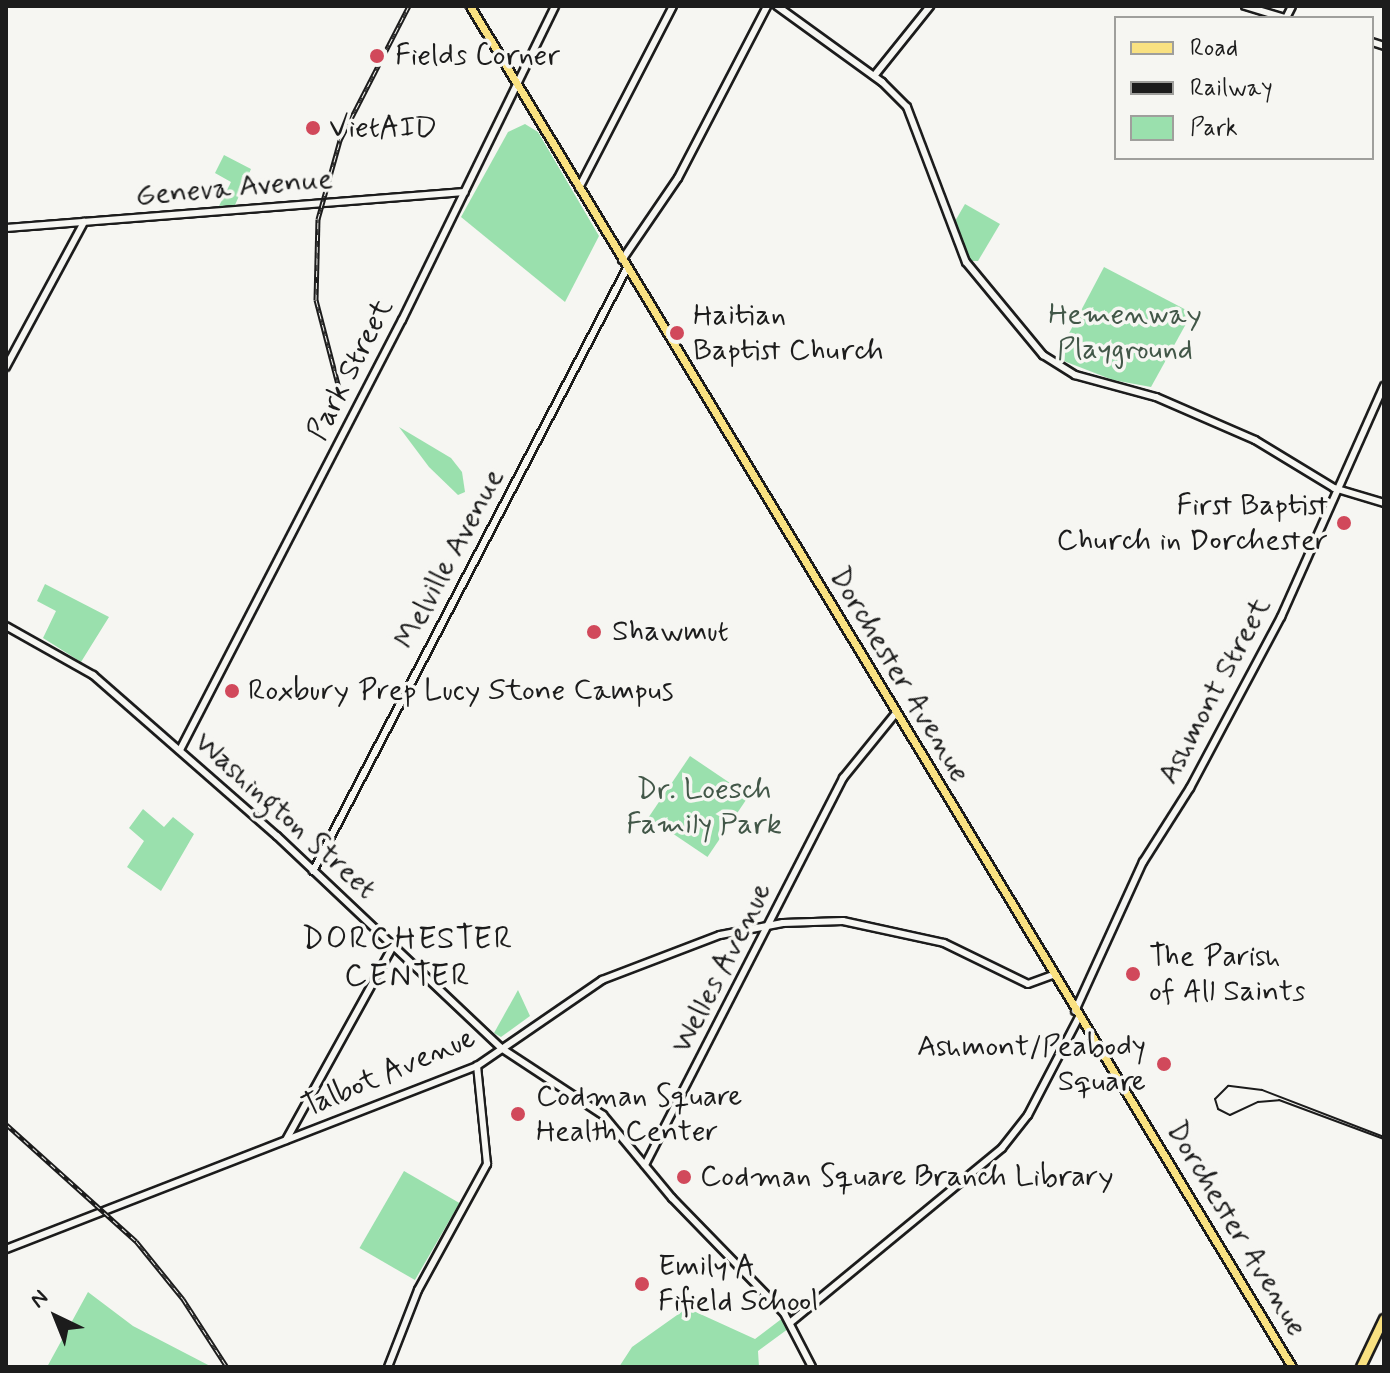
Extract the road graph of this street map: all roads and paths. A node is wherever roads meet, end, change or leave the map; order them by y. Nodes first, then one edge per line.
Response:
1 (470, 6) edge
2 (555, 6) edge
3 (673, 6) edge
4 (767, 6) edge
5 (777, 6) edge
6 (930, 6) edge
7 (1245, 6) edge
8 (1278, 16) edge
9 (874, 76) junction
10 (516, 83) junction
11 (579, 188) junction
12 (465, 192) junction
13 (84, 222) junction
14 (6, 228) edge
15 (622, 260) junction
16 (627, 268) junction
17 (6, 367) edge
18 (1384, 386) edge
19 (1334, 488) junction
20 (1384, 503) edge
21 (6, 626) edge
22 (895, 714) junction
23 (180, 750) junction
24 (313, 871) junction
25 (768, 925) junction
26 (393, 946) junction
27 (1053, 975) junction
28 (1077, 1014) junction
29 (501, 1048) junction
30 (477, 1066) junction
31 (286, 1140) junction
32 (645, 1165) junction
33 (6, 1249) edge
34 (1384, 1319) edge
35 (791, 1322) junction
36 (388, 1367) edge
37 (812, 1367) edge
38 (1292, 1367) edge
39 (1361, 1367) edge

1 - 10 main road, Dorchester Avenue
2 - 10 main road, Park Street
3 - 11 main road
4 - 15 main road
5 - 9 main road
6 - 9 main road
7 - 8 main road
9 - 19 main road
10 - 11 main road, Dorchester Avenue
10 - 12 main road, Park Street
11 - 15 main road, Dorchester Avenue
12 - 13 main road, Geneva Avenue
12 - 23 main road, Park Street
13 - 14 main road, Geneva Avenue
13 - 17 main road
15 - 16 main road, Dorchester Avenue
16 - 22 main road, Dorchester Avenue
16 - 24 main road, Melville Avenue
18 - 19 main road, Ashmont Street
19 - 20 main road
19 - 28 main road, Ashmont Street
21 - 23 main road, Washington Street
22 - 25 main road, Welles Avenue
22 - 27 main road, Dorchester Avenue
23 - 24 main road, Washington Street
24 - 26 main road, Washington Street
25 - 27 main road, Talbot Avenue
25 - 29 main road, Talbot Avenue
25 - 32 main road, Welles Avenue
26 - 29 main road, Washington Street
26 - 31 main road
27 - 28 main road, Dorchester Avenue
28 - 35 main road, Ashmont Street
28 - 38 main road, Dorchester Avenue
29 - 30 main road, Talbot Avenue
29 - 32 main road, Washington Street
30 - 31 main road, Talbot Avenue
30 - 36 main road
31 - 33 main road, Talbot Avenue
32 - 35 main road, Washington Street
34 - 39 highway
35 - 37 main road, Washington Street

